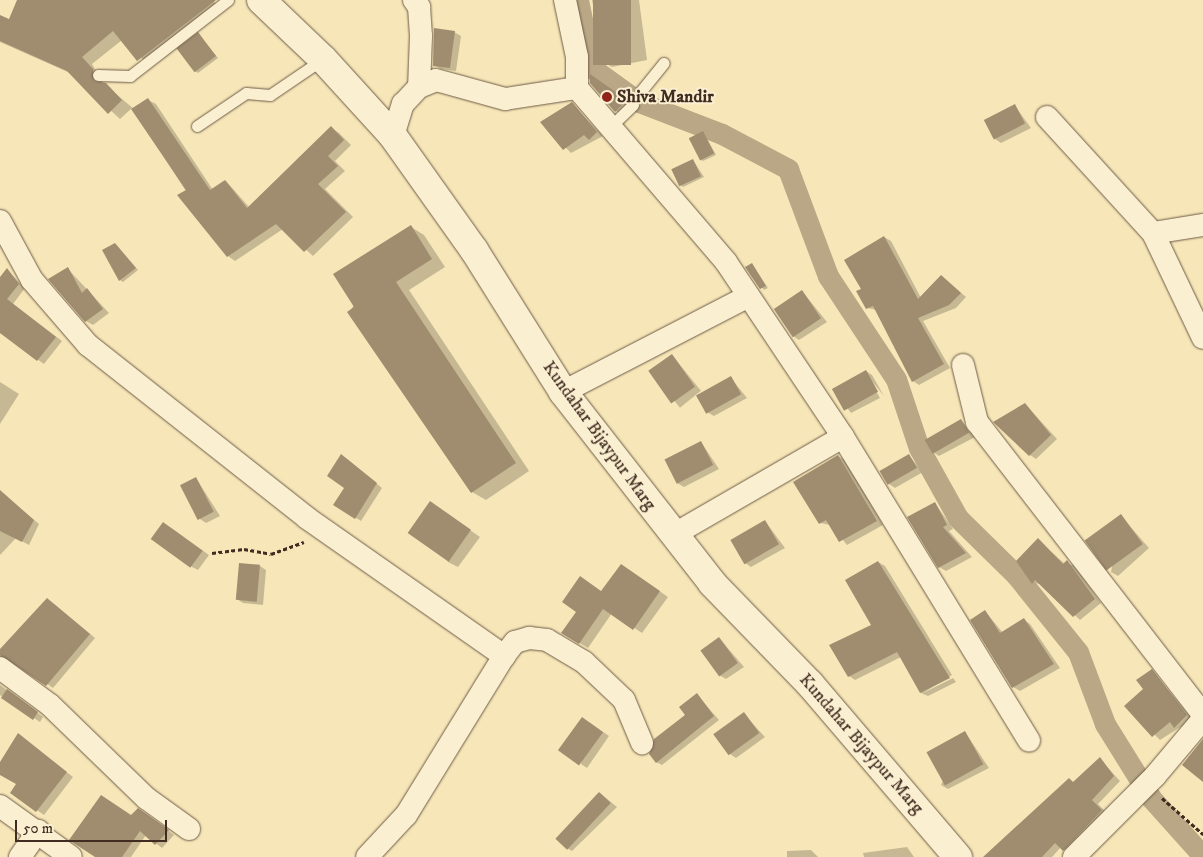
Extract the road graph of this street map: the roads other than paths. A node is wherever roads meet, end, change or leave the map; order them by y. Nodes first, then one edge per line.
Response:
1 (228, 0) edge
2 (261, 0) edge
3 (414, 0) edge
4 (565, 0) edge
5 (324, 59) junction
6 (664, 62) dead end
7 (98, 75) dead end
8 (419, 86) junction
9 (577, 88) junction
10 (641, 91) dead end
11 (633, 105) dead end
12 (1047, 117) dead end
13 (197, 126) dead end
14 (610, 127) junction
15 (393, 136) junction
16 (0, 222) edge
17 (1203, 225) edge
18 (1153, 233) junction
19 (747, 297) junction
20 (1203, 338) edge
21 (963, 365) dead end
22 (563, 392) junction
23 (842, 437) junction
24 (673, 535) junction
25 (504, 656) junction
26 (0, 669) edge
27 (1203, 714) edge
28 (1203, 719) edge
29 (1029, 741) dead end
30 (642, 743) dead end
31 (0, 806) edge
32 (189, 829) dead end
33 (38, 831) junction
34 (20, 857) edge
35 (71, 857) edge
36 (367, 857) edge
37 (958, 857) edge
38 (1074, 857) edge

1 - 7 lane
2 - 5 main road, Kundahar Bijaypur Marg
3 - 8 street
4 - 9 street
5 - 13 lane
5 - 15 main road, Kundahar Bijaypur Marg
6 - 10 lane
8 - 9 street
8 - 15 street
9 - 14 street
11 - 14 lane
12 - 18 street
14 - 19 street
15 - 22 main road, Kundahar Bijaypur Marg
16 - 25 street
17 - 18 street
18 - 20 street
19 - 22 street
19 - 23 street
21 - 27 street
22 - 24 main road, Kundahar Bijaypur Marg
23 - 24 street
23 - 29 street
24 - 37 main road, Kundahar Bijaypur Marg
25 - 30 street
25 - 36 street
26 - 32 street
28 - 38 street
31 - 33 street
33 - 34 street
33 - 35 street

